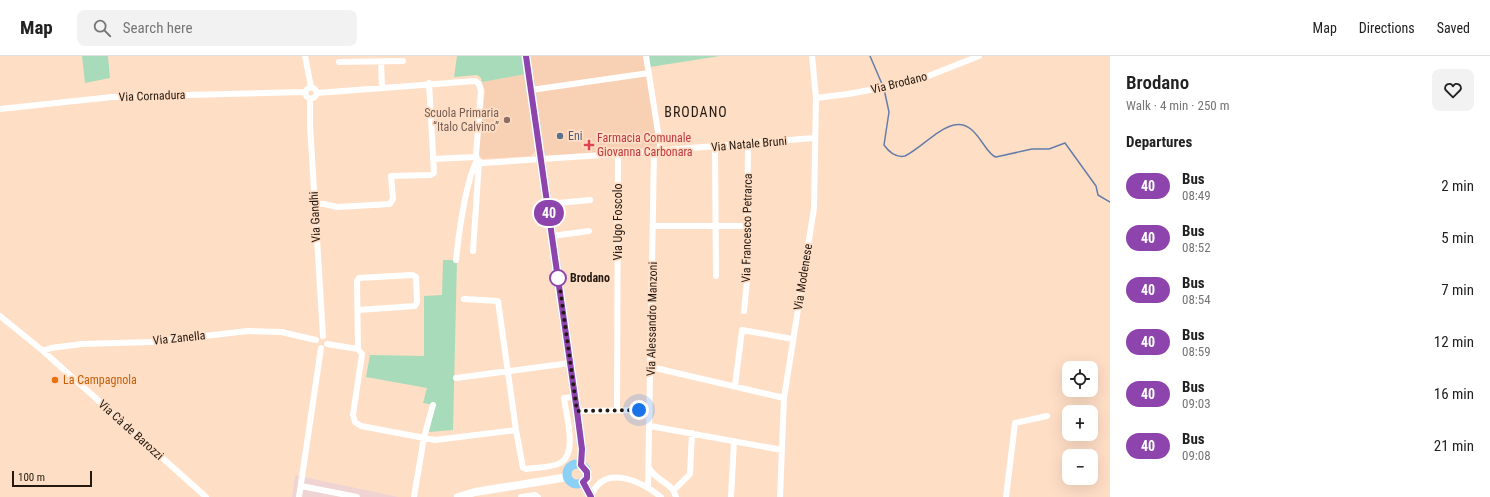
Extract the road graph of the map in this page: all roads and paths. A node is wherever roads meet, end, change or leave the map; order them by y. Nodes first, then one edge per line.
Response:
1 (305, 56) edge
2 (526, 56) edge
3 (646, 56) edge
4 (812, 56) edge
5 (979, 56) edge
6 (403, 61) dead end
7 (339, 62) dead end
8 (381, 62) junction
9 (648, 73) junction
10 (429, 83) junction
11 (311, 88) junction
12 (382, 88) junction
13 (531, 90) junction
14 (306, 92) junction
15 (317, 93) junction
16 (816, 98) junction
17 (310, 99) junction
18 (0, 109) edge
19 (814, 138) junction
20 (748, 144) junction
21 (714, 147) junction
22 (657, 151) junction
23 (618, 154) junction
24 (434, 159) junction
25 (478, 159) junction
26 (541, 159) junction
27 (590, 200) dead end
28 (315, 204) junction
29 (547, 204) junction
30 (654, 226) junction
31 (715, 226) junction
32 (746, 226) junction
33 (589, 231) dead end
34 (552, 236) junction
35 (473, 251) dead end
36 (456, 260) dead end
37 (716, 276) dead end
38 (464, 299) dead end
39 (358, 310) junction
40 (744, 311) dead end
41 (0, 316) edge
42 (323, 336) junction
43 (793, 339) junction
44 (316, 340) junction
45 (327, 344) junction
46 (321, 348) junction
47 (358, 350) junction
48 (43, 351) junction
49 (570, 363) junction
50 (651, 367) junction
51 (507, 372) junction
52 (456, 378) dead end
53 (735, 386) junction
54 (575, 397) junction
55 (784, 398) junction
56 (433, 405) dead end
57 (617, 410) junction
58 (650, 410) junction
59 (577, 411) junction
60 (1047, 416) dead end
61 (650, 426) junction
62 (516, 430) junction
63 (692, 433) junction
64 (424, 437) junction
65 (734, 441) junction
66 (782, 450) junction
67 (581, 465) junction
68 (649, 468) junction
69 (568, 477) junction
70 (583, 482) junction
71 (301, 486) junction
72 (648, 487) junction
73 (674, 490) junction
74 (536, 496) edge
75 (591, 496) edge
76 (206, 497) edge
77 (299, 497) edge
78 (357, 497) edge
79 (414, 497) edge
80 (458, 497) edge
81 (521, 497) edge
82 (661, 497) edge
83 (676, 497) edge
84 (731, 497) edge
85 (780, 497) edge
86 (1006, 497) edge

1 - 11 street
2 - 13 main road
3 - 9 street, Via Alessandro Manzoni
4 - 16 street, Via Modenese
5 - 16 street, Via Brodano
6 - 8 street
7 - 8 street
8 - 12 street
9 - 13 street
9 - 22 street, Via Alessandro Manzoni
10 - 12 street
10 - 24 street
10 - 25 street
11 - 14 street
11 - 15 street
12 - 15 street
13 - 26 main road
14 - 17 street
14 - 18 street, Via Cornadura
15 - 17 street
16 - 19 street, Via Modenese
17 - 28 street, Via Gandhi
19 - 20 street, Via Natale Bruni
19 - 43 street, Via Modenese
20 - 21 street, Via Natale Bruni
20 - 32 street, Via Francesco Petrarca
21 - 22 street, Via Natale Bruni
21 - 31 street
22 - 23 street, Via Natale Bruni
22 - 30 street, Via Alessandro Manzoni
23 - 26 street, Via Natale Bruni
23 - 57 street, Via Ugo Foscolo
24 - 25 street
24 - 28 street
25 - 26 street
25 - 35 street
25 - 36 street
26 - 29 main road
27 - 29 street
28 - 42 street, Via Gandhi
29 - 34 main road
30 - 31 street
30 - 50 street, Via Alessandro Manzoni
31 - 32 street
31 - 37 street
32 - 40 street, Via Francesco Petrarca
33 - 34 street
34 - 49 main road
38 - 51 street
39 - 39 street
39 - 47 street
41 - 48 street, Via Cà de Barozzi
42 - 44 street
42 - 45 street
43 - 53 street
43 - 55 street, Via Modenese
44 - 46 street
44 - 48 street, Via Zanella
45 - 46 street
45 - 47 street
46 - 71 street
47 - 64 street
48 - 76 street, Via Cà de Barozzi
49 - 51 street
49 - 54 main road
50 - 53 street
50 - 58 street, Via Alessandro Manzoni
51 - 52 street
51 - 62 street
53 - 55 street
54 - 59 main road
54 - 62 street
55 - 66 street, Via Modenese
56 - 64 street
57 - 58 street
57 - 59 street
58 - 61 street, Via Alessandro Manzoni
59 - 67 main road
60 - 86 street
61 - 63 street
61 - 68 street, Via Alessandro Manzoni
62 - 64 street
63 - 65 street
63 - 73 street
64 - 79 street
65 - 66 street
65 - 84 street
66 - 85 street, Via Modenese
67 - 69 main road
67 - 70 main road
68 - 72 street, Via Alessandro Manzoni
68 - 73 street
69 - 70 main road
69 - 80 main road
70 - 75 main road
71 - 77 street
71 - 78 street
72 - 75 street
72 - 82 street
73 - 83 street
74 - 81 street

